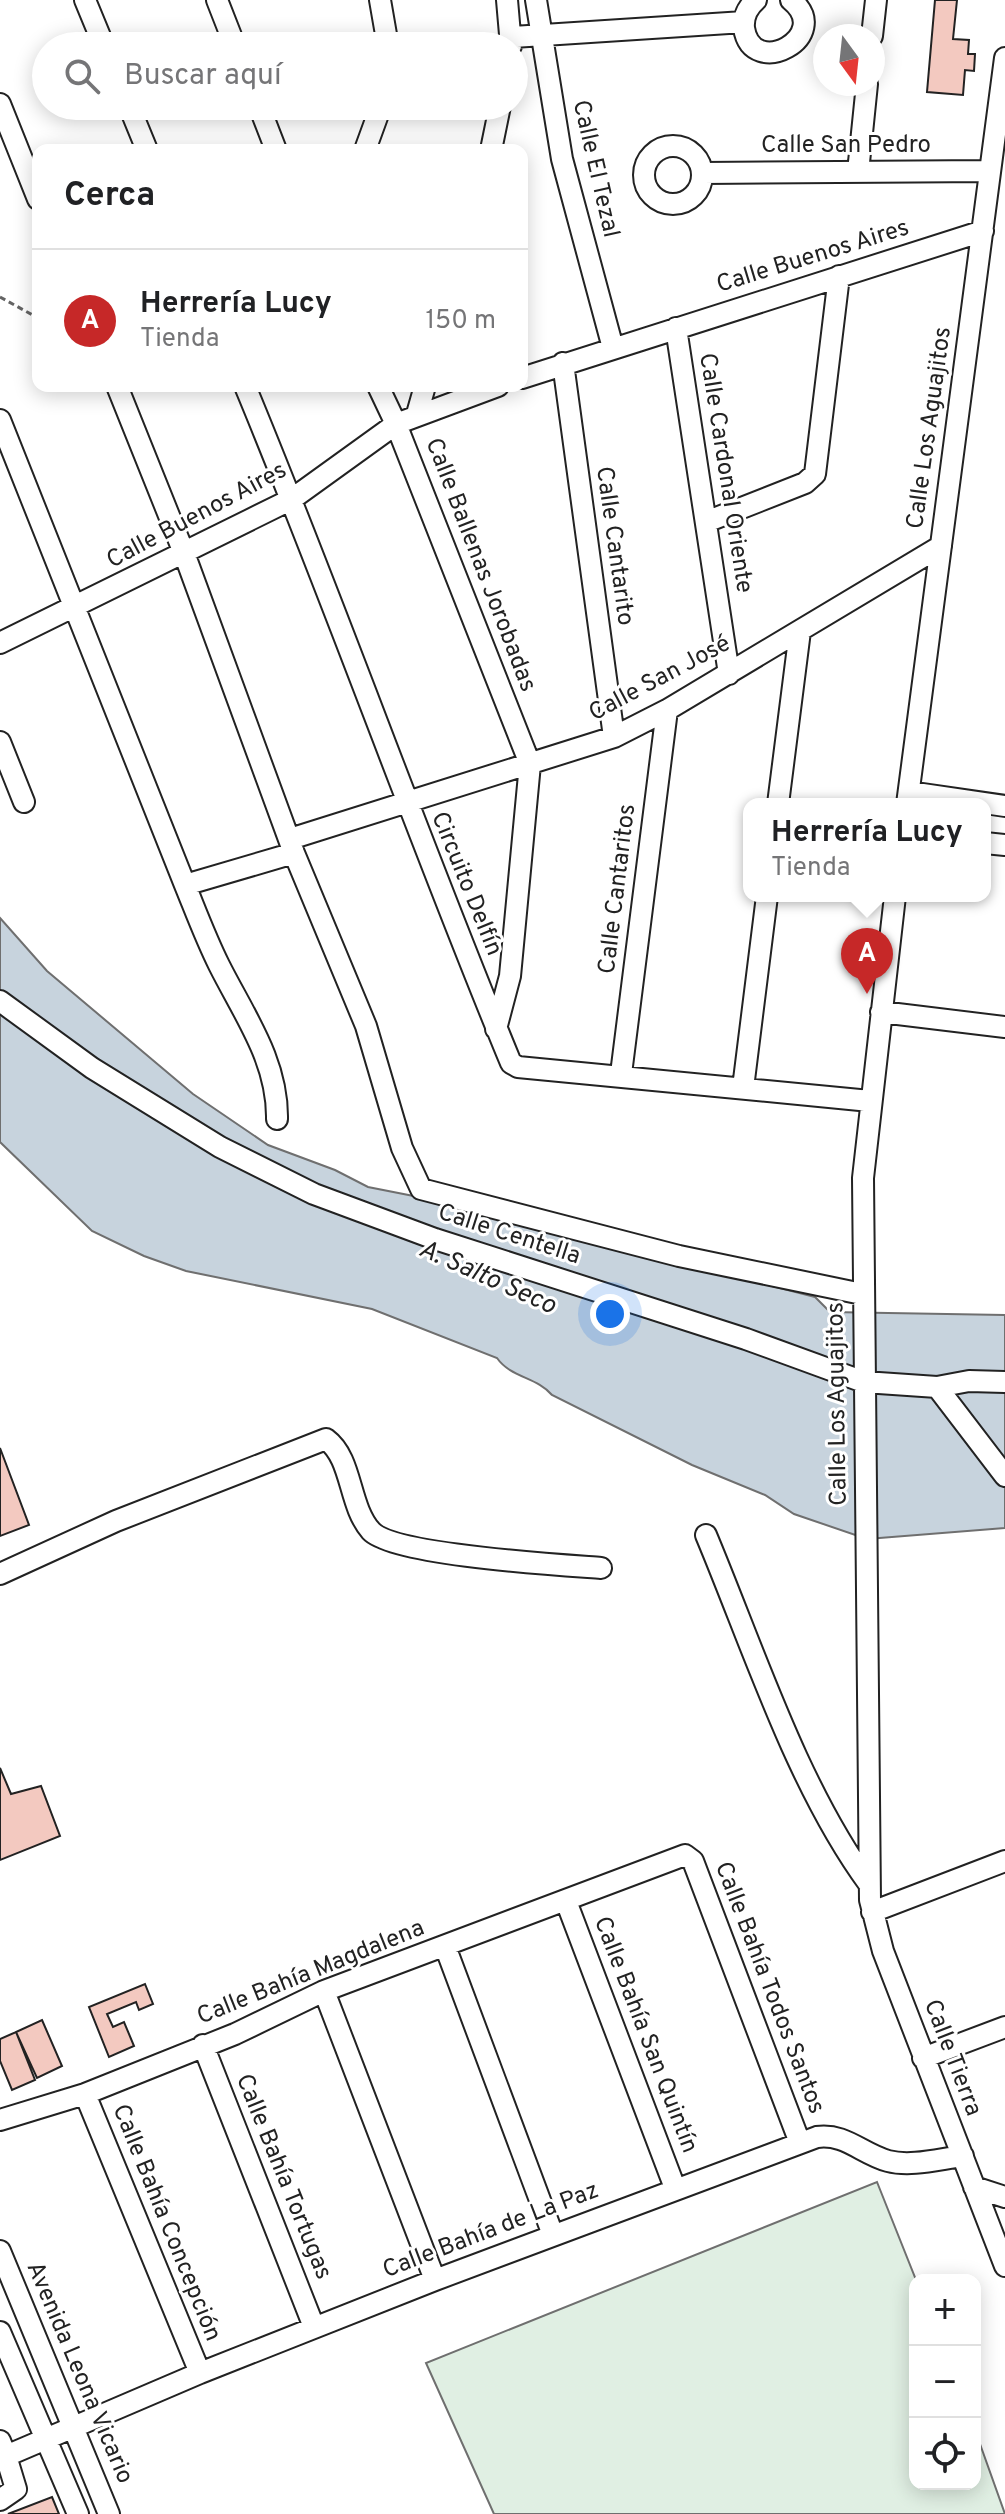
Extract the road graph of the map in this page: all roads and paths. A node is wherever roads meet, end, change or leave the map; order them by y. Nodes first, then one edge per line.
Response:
1 (85, 0) edge
2 (217, 0) edge
3 (380, 0) edge
4 (507, 0) edge
5 (536, 0) edge
6 (756, 0) edge
7 (791, 0) edge
8 (876, 0) edge
9 (744, 22) junction
10 (873, 24) edge
11 (98, 32) edge
12 (230, 32) edge
13 (386, 32) edge
14 (511, 32) edge
15 (541, 33) junction
16 (528, 37) edge
17 (1005, 58) edge
18 (866, 96) edge
19 (0, 104) edge
20 (135, 120) edge
21 (264, 120) edge
22 (376, 120) edge
23 (497, 120) edge
24 (145, 144) edge
25 (274, 144) edge
26 (367, 144) edge
27 (492, 144) edge
28 (858, 172) junction
29 (703, 173) dead end
30 (995, 179) edge
31 (32, 184) edge
32 (996, 207) edge
33 (983, 231) junction
34 (839, 276) junction
35 (0, 297) edge
36 (32, 315) edge
37 (676, 328) junction
38 (613, 348) junction
39 (563, 363) junction
40 (528, 376) edge
41 (119, 392) edge
42 (247, 392) edge
43 (381, 392) edge
44 (423, 392) edge
45 (481, 392) edge
46 (417, 414) junction
47 (0, 420) edge
48 (396, 424) junction
49 (292, 499) junction
50 (706, 522) junction
51 (941, 546) junction
52 (184, 553) junction
53 (73, 610) junction
54 (800, 631) junction
55 (0, 643) edge
56 (729, 674) junction
57 (667, 710) junction
58 (614, 737) junction
59 (0, 742) edge
60 (530, 764) junction
61 (779, 798) edge
62 (908, 798) edge
63 (24, 802) dead end
64 (405, 802) junction
65 (292, 846) junction
66 (185, 885) junction
67 (766, 902) edge
68 (894, 902) edge
69 (0, 1001) edge
70 (881, 1012) junction
71 (1005, 1027) edge
72 (496, 1029) junction
73 (621, 1074) junction
74 (743, 1088) junction
75 (870, 1101) junction
76 (277, 1119) dead end
77 (862, 1294) junction
78 (864, 1382) junction
79 (1005, 1382) edge
80 (937, 1387) junction
81 (1004, 1474) edge
82 (706, 1535) dead end
83 (601, 1568) dead end
84 (0, 1574) edge
85 (685, 1855) joint
86 (1005, 1861) edge
87 (869, 1884) junction
88 (566, 1901) junction
89 (872, 1912) junction
90 (445, 1946) junction
91 (324, 1991) junction
92 (1005, 2027) edge
93 (203, 2045) junction
94 (923, 2058) junction
95 (85, 2094) junction
96 (0, 2120) edge
97 (800, 2143) junction
98 (963, 2156) junction
99 (974, 2187) junction
100 (675, 2188) junction
101 (1005, 2197) edge
102 (553, 2235) junction
103 (0, 2251) edge
104 (1005, 2266) edge
105 (435, 2280) junction
106 (314, 2327) junction
107 (0, 2332) edge
108 (200, 2373) junction
109 (73, 2428) junction
110 (45, 2440) junction
111 (3, 2448) edge
112 (0, 2500) edge
113 (78, 2514) edge
114 (109, 2514) edge

1 - 11 street
2 - 12 street
3 - 13 street
4 - 14 street
5 - 15 street, Calle El Tezal
6 - 9 street
7 - 9 street
8 - 10 street
9 - 15 street
15 - 16 street
15 - 38 street, Calle El Tezal
17 - 30 street, Calle Los Aguajitos
18 - 28 street
19 - 31 street
20 - 24 street
21 - 25 street
22 - 26 street
23 - 27 street
28 - 29 street, Calle San Pedro
28 - 30 street, Calle San Pedro
30 - 32 street, Calle Los Aguajitos
32 - 33 street, Calle Los Aguajitos
33 - 34 street, Calle Buenos Aires
33 - 51 street, Calle Los Aguajitos
34 - 37 street, Calle Buenos Aires
34 - 50 street
35 - 36 path
37 - 38 street, Calle Buenos Aires
37 - 50 street, Calle Cardonal Oriente
38 - 39 street, Calle Buenos Aires
39 - 40 street, Calle Buenos Aires
39 - 58 street, Calle Cantarito
41 - 52 street
42 - 49 street, Circuito Delfín
43 - 48 street, Calle Ballenas Jorobadas
44 - 46 street
45 - 46 street, Calle Buenos Aires
46 - 48 street, Calle Buenos Aires
47 - 53 street
48 - 49 street, Calle Buenos Aires
48 - 60 street, Calle Ballenas Jorobadas
49 - 52 street, Calle Buenos Aires
49 - 64 street, Circuito Delfín
50 - 56 street, Calle Cardonal Oriente
51 - 54 street, Calle San José
51 - 62 street, Calle Los Aguajitos
52 - 53 street, Calle Buenos Aires
52 - 65 street
53 - 55 street, Calle Buenos Aires
53 - 66 street
54 - 56 street, Calle San José
54 - 61 street
56 - 57 street, Calle San José
57 - 58 street, Calle San José
57 - 73 street, Calle Cantaritos
58 - 60 street, Calle San José
59 - 63 street
60 - 64 street, Calle San José
60 - 72 street
64 - 65 street, Calle San José
64 - 72 street, Circuito Delfín
65 - 66 street, Calle San José
65 - 77 street
66 - 76 street
67 - 74 street
68 - 70 street, Calle Los Aguajitos
69 - 78 street, Calle Centella
70 - 71 street
70 - 75 street, Calle Los Aguajitos
72 - 73 street, Circuito Delfín
73 - 74 street, Circuito Delfín
74 - 75 street, Circuito Delfín
75 - 77 street, Calle Los Aguajitos
77 - 78 street, Calle Los Aguajitos
78 - 80 street, Calle Centella
78 - 87 street, Calle Los Aguajitos
79 - 80 street, Calle Centella
80 - 81 street
82 - 87 street
83 - 84 street
85 - 88 street, Calle Bahía Magdalena
85 - 97 street, Calle Bahía Todos Santos
86 - 89 street
87 - 89 street, Calle Los Aguajitos
88 - 90 street, Calle Bahía Magdalena
88 - 100 street, Calle Bahía San Quintín
89 - 94 street, Calle Tierra
90 - 91 street, Calle Bahía Magdalena
90 - 102 street
91 - 93 street, Calle Bahía Magdalena
91 - 105 street
92 - 94 street
93 - 95 street, Calle Bahía Magdalena
93 - 106 street, Calle Bahía Tortugas
94 - 98 street, Calle Tierra
95 - 96 street, Calle Bahía Magdalena
95 - 108 street, Calle Bahía Concepción
97 - 98 street, Calle Bahía de La Paz
97 - 100 street, Calle Bahía de La Paz
98 - 99 street, Calle Tierra
99 - 101 street
99 - 104 street, Calle Tierra
100 - 102 street, Calle Bahía de La Paz
102 - 105 street, Calle Bahía de La Paz
103 - 109 street, Avenida Leona Vicario
105 - 106 street, Calle Bahía de La Paz
106 - 108 street, Calle Bahía de La Paz
107 - 110 street
108 - 109 street, Calle Bahía de La Paz
109 - 110 street, Calle Bahía de La Paz
109 - 114 street, Avenida Leona Vicario
110 - 111 street, Calle Bahía de La Paz
110 - 113 street
111 - 112 street

